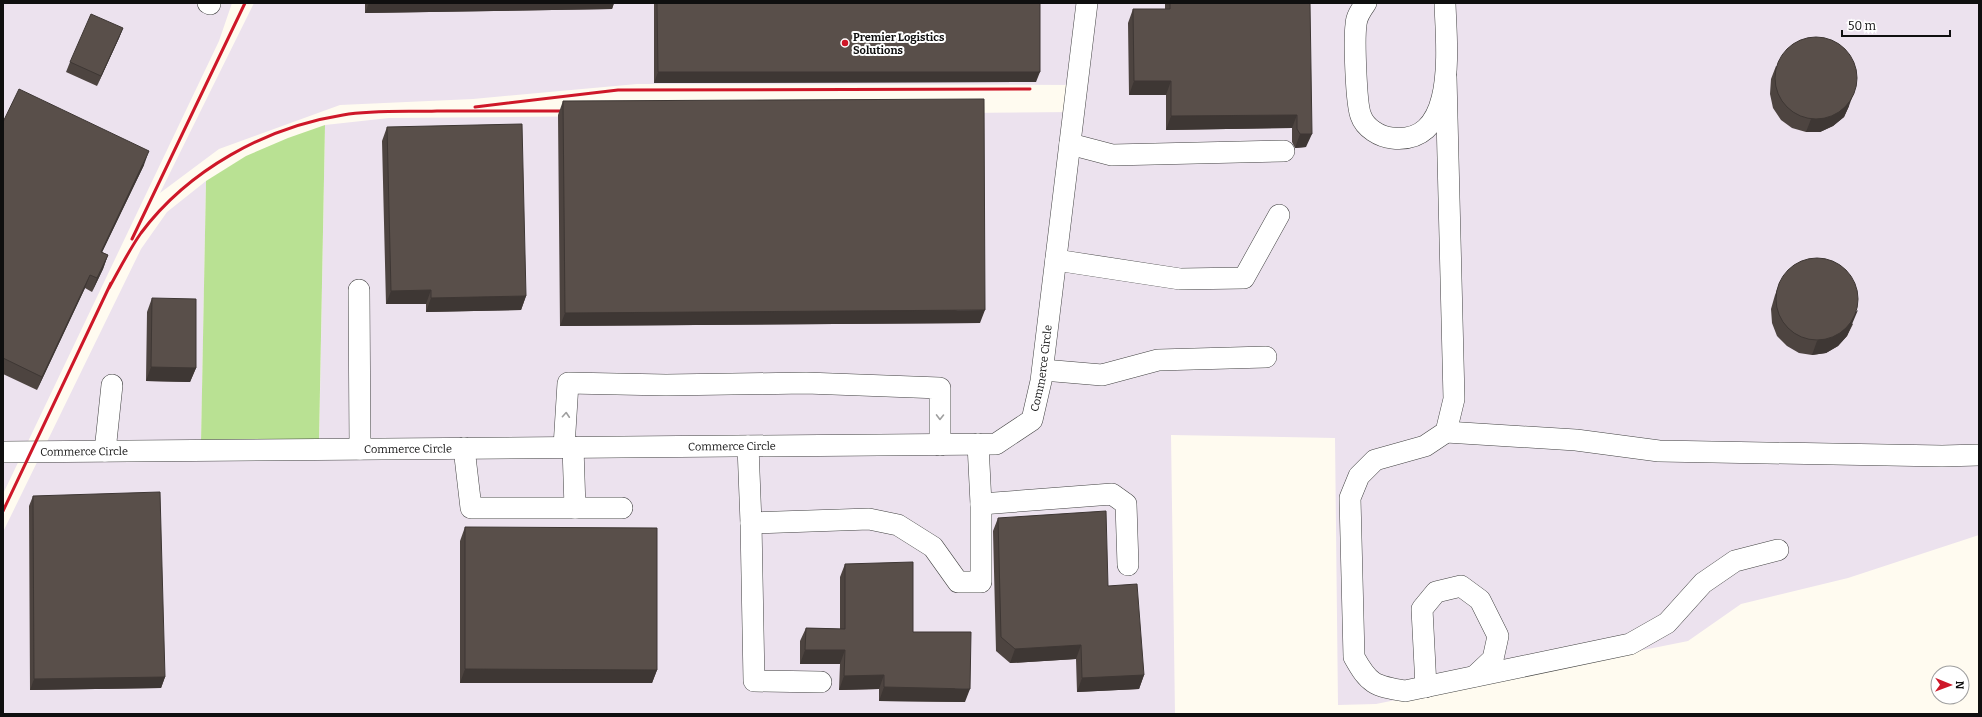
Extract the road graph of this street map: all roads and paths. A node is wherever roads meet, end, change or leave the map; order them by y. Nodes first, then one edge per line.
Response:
1 (1087, 3) edge
2 (1366, 3) edge
3 (1445, 3) edge
4 (1446, 77) junction
5 (1070, 144) junction
6 (1284, 151) dead end
7 (1279, 215) dead end
8 (1056, 260) junction
9 (359, 290) dead end
10 (1266, 357) dead end
11 (1043, 370) junction
12 (112, 385) dead end
13 (1446, 432) junction
14 (978, 444) junction
15 (940, 445) junction
16 (748, 446) junction
17 (569, 447) junction
18 (464, 448) junction
19 (360, 449) junction
20 (105, 451) junction
21 (3, 452) edge
22 (1979, 455) edge
23 (981, 504) junction
24 (575, 508) junction
25 (622, 508) dead end
26 (751, 523) junction
27 (1778, 550) dead end
28 (1128, 565) dead end
29 (1476, 676) junction
30 (821, 682) dead end
31 (1426, 687) junction

1 - 5 street, Commerce Circle
2 - 4 street
3 - 4 street
4 - 13 street
5 - 6 street
5 - 8 street, Commerce Circle
7 - 8 street
8 - 11 street, Commerce Circle
9 - 19 street
10 - 11 street
11 - 14 street, Commerce Circle
12 - 20 street
13 - 22 street
13 - 31 street
14 - 15 street, Commerce Circle
14 - 23 street
15 - 16 street, Commerce Circle
17 -> 15 street
16 - 17 street, Commerce Circle
16 - 26 street
17 - 18 street, Commerce Circle
17 - 24 street
18 - 19 street, Commerce Circle
18 - 24 street
19 - 20 street, Commerce Circle
20 - 21 street, Commerce Circle
23 - 26 street
23 - 28 street
24 - 25 street
26 - 30 street
27 - 29 street
29 - 31 street
29 - 31 street

